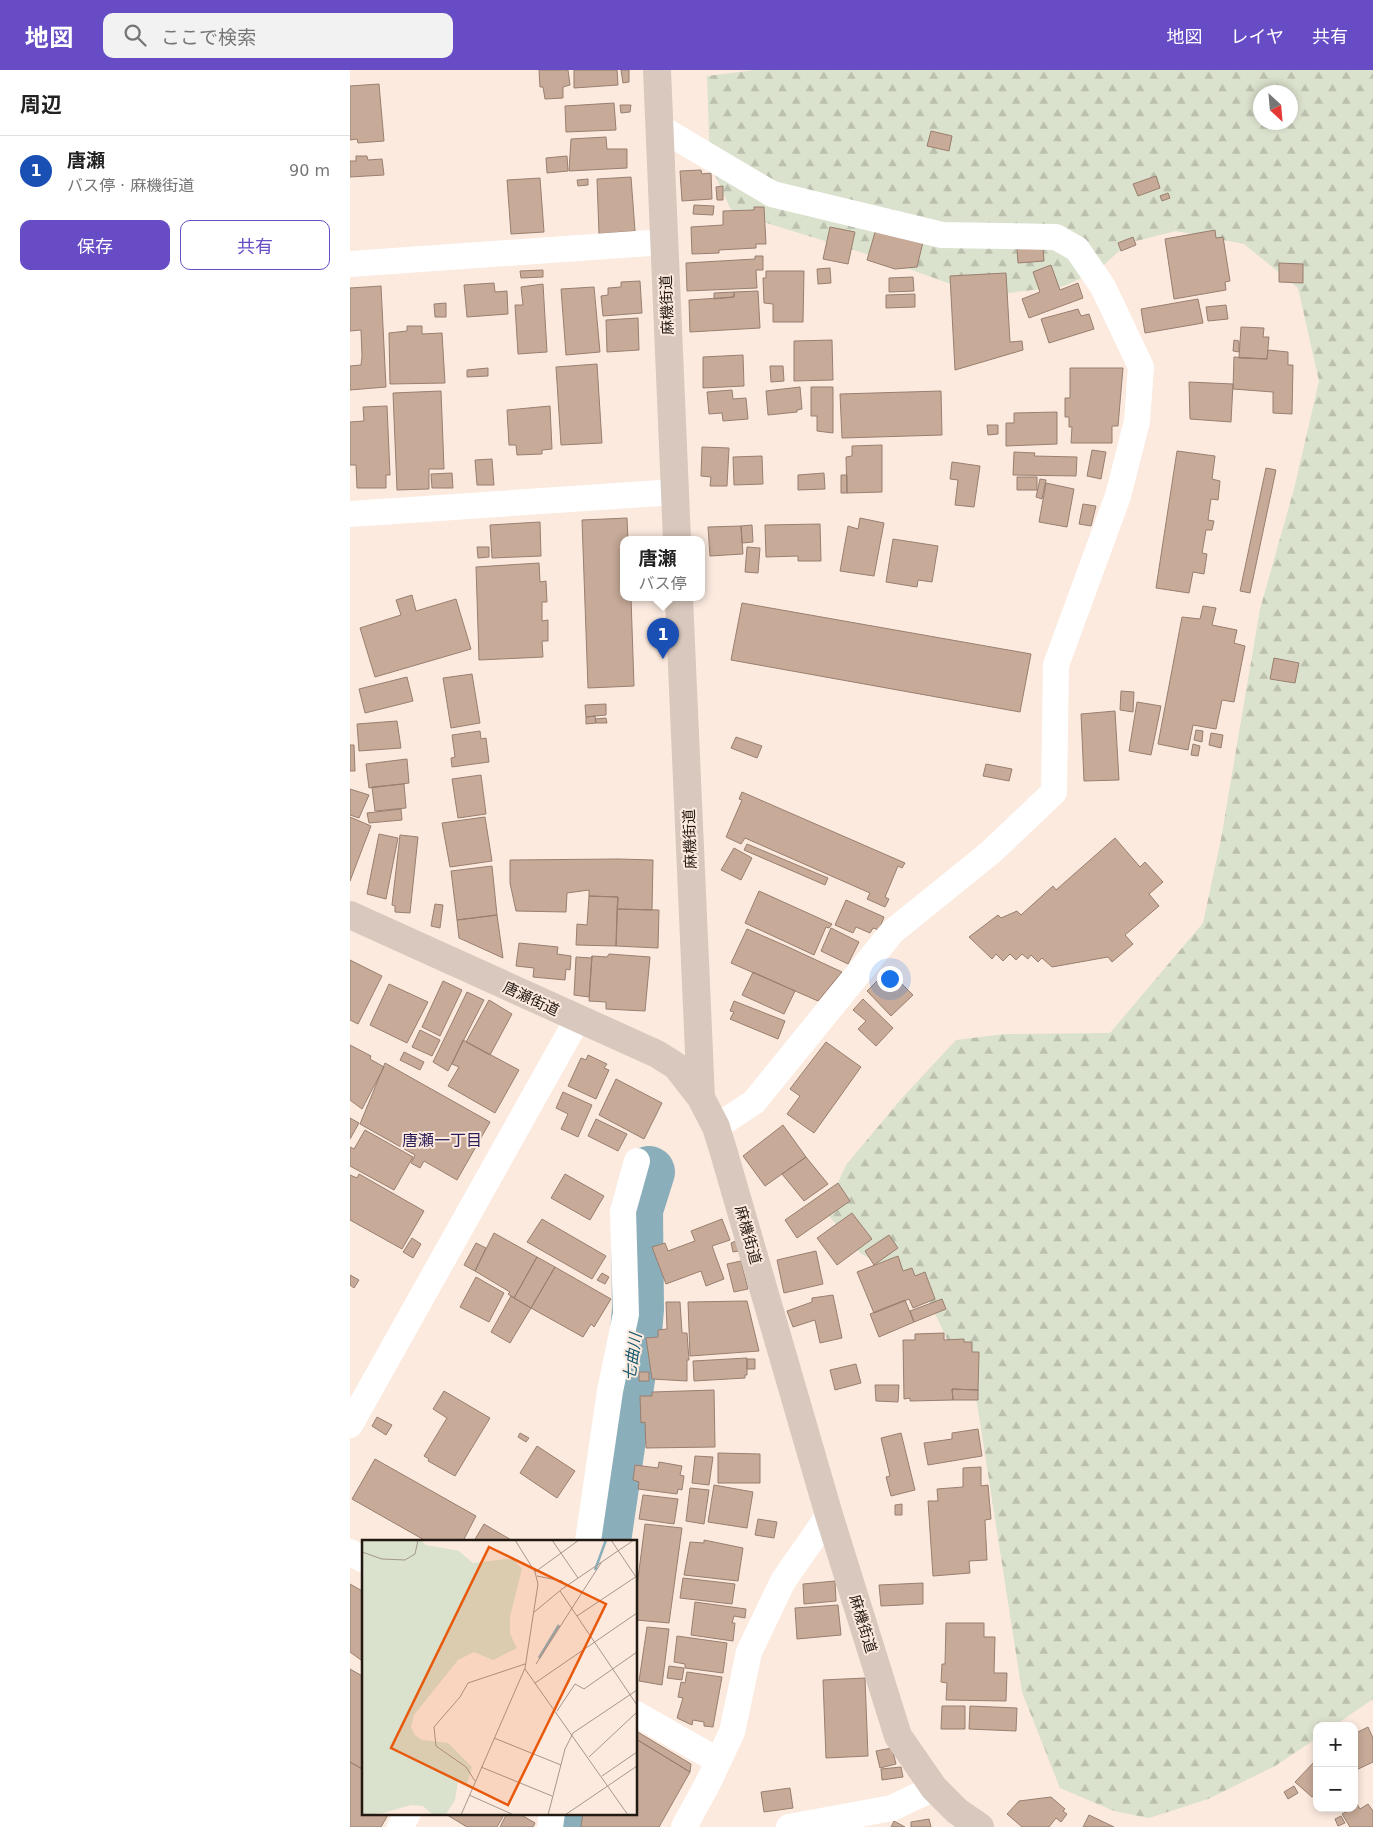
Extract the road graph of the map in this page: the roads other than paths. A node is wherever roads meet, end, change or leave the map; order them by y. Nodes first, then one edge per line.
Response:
1 (656, 70) edge
2 (659, 127) junction
3 (664, 242) junction
4 (350, 264) edge
5 (675, 492) junction
6 (350, 514) edge
7 (677, 536) edge
8 (679, 601) edge
9 (350, 915) edge
10 (577, 1020) junction
11 (701, 1098) junction
12 (716, 1127) junction
13 (636, 1161) dead end
14 (350, 1425) edge
15 (829, 1515) junction
16 (588, 1540) edge
17 (350, 1552) edge
18 (362, 1559) edge
19 (638, 1715) edge
20 (717, 1760) junction
21 (934, 1788) junction
22 (407, 1814) edge
23 (552, 1814) edge
24 (954, 1819) edge
25 (693, 1824) edge
26 (400, 1827) edge
27 (550, 1827) edge
28 (789, 1827) edge
29 (980, 1827) edge

1 - 2 street, 麻機街道
2 - 3 street, 麻機街道
2 - 12 street
3 - 4 street
3 - 5 street, 麻機街道
5 - 6 street
5 - 7 street, 麻機街道
8 - 11 street, 麻機街道
9 - 10 street, 唐瀬街道
10 - 11 street, 唐瀬街道
10 - 14 street
11 - 12 street, 麻機街道
12 - 15 street, 麻機街道
13 - 16 street
15 - 20 street
15 - 21 street, 麻機街道
17 - 18 street
19 - 20 street
20 - 25 street
21 - 24 street, 麻機街道
21 - 28 street
22 - 26 street
23 - 27 street
24 - 29 street, 麻機街道

